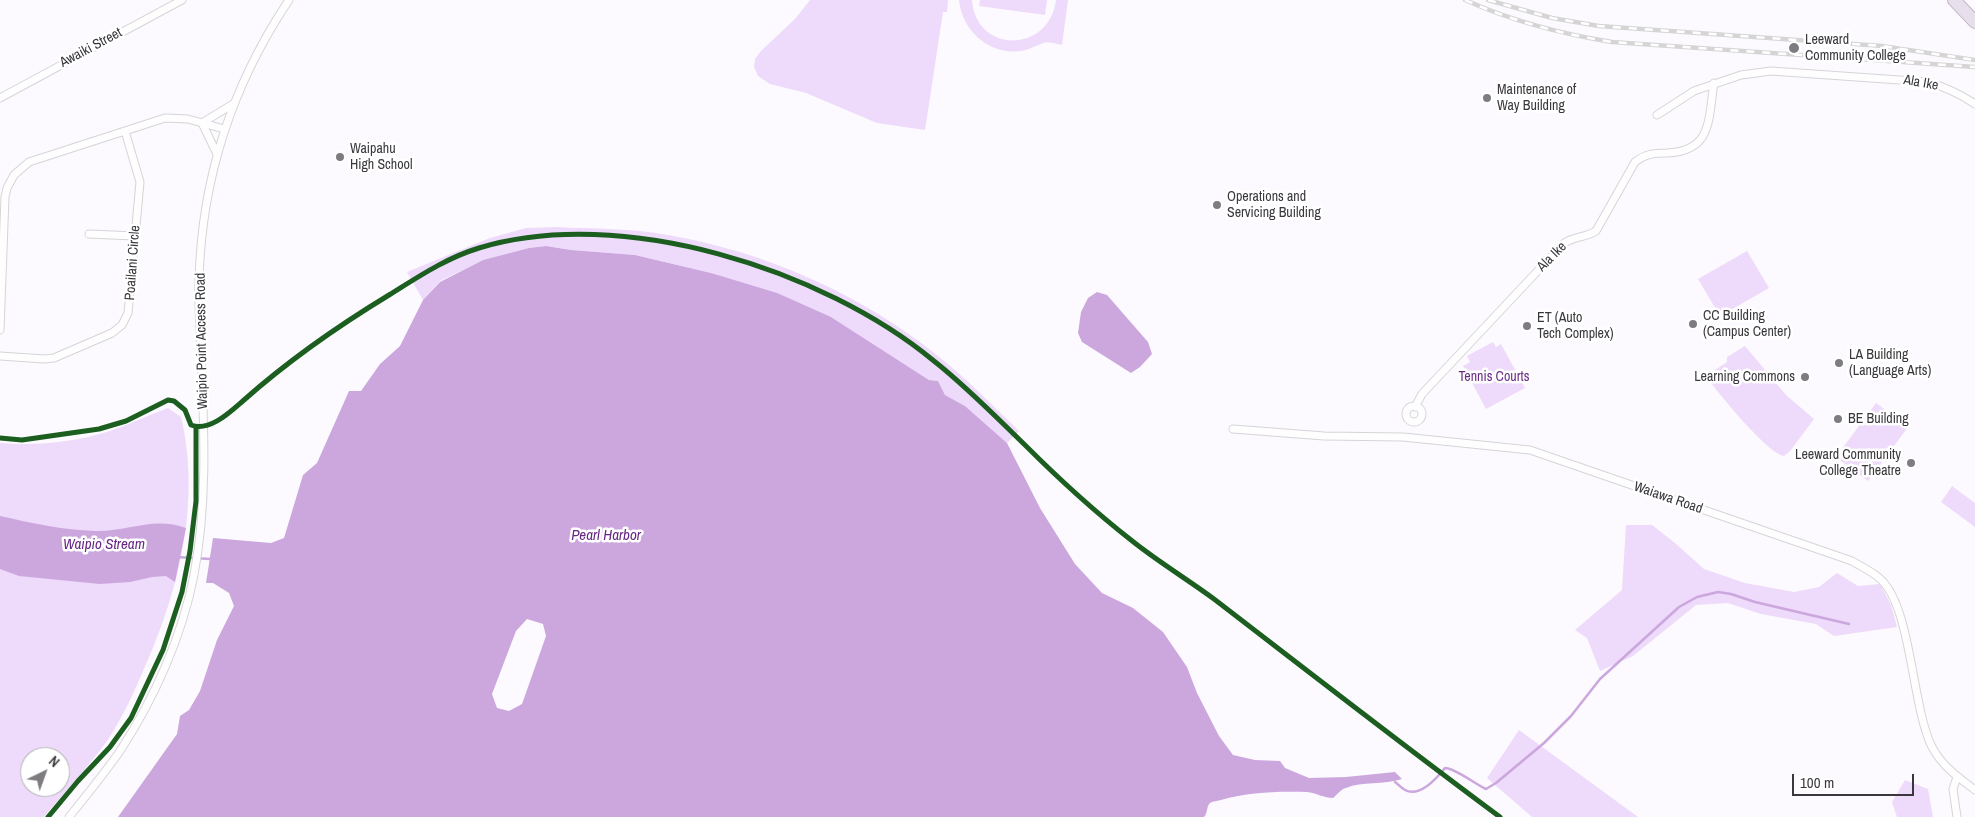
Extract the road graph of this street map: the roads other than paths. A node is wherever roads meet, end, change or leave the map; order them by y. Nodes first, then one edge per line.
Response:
1 (182, 0) edge
2 (289, 0) edge
3 (1954, 0) edge
4 (1975, 22) edge
5 (1714, 83) junction
6 (0, 98) edge
7 (233, 104) junction
8 (1975, 104) edge
9 (1657, 115) dead end
10 (202, 123) junction
11 (224, 129) junction
12 (125, 131) junction
13 (217, 154) junction
14 (89, 234) dead end
15 (135, 236) junction
16 (0, 330) edge
17 (0, 356) edge
18 (1416, 406) dead end
19 (1232, 429) dead end
20 (1957, 777) junction
21 (1975, 790) edge
22 (69, 817) edge
23 (1956, 817) edge

1 - 6 street, Awaiki Street
2 - 7 street, Waipio Point Access Road
3 - 4 highway
5 - 8 street, Ala Ike
5 - 9 street, Ala Ike
5 - 18 street, Ala Ike
7 - 10 street
7 - 11 street, Waipio Point Access Road
10 - 11 street
10 - 12 street
10 - 13 street
11 - 13 street, Waipio Point Access Road
12 - 15 street, Poailani Circle
12 - 16 street
13 - 22 street, Waipio Point Access Road
14 - 15 street
15 - 17 street, Poailani Circle
19 - 20 street, Waiawa Road
20 - 21 street, Waiawa Road
20 - 23 street

